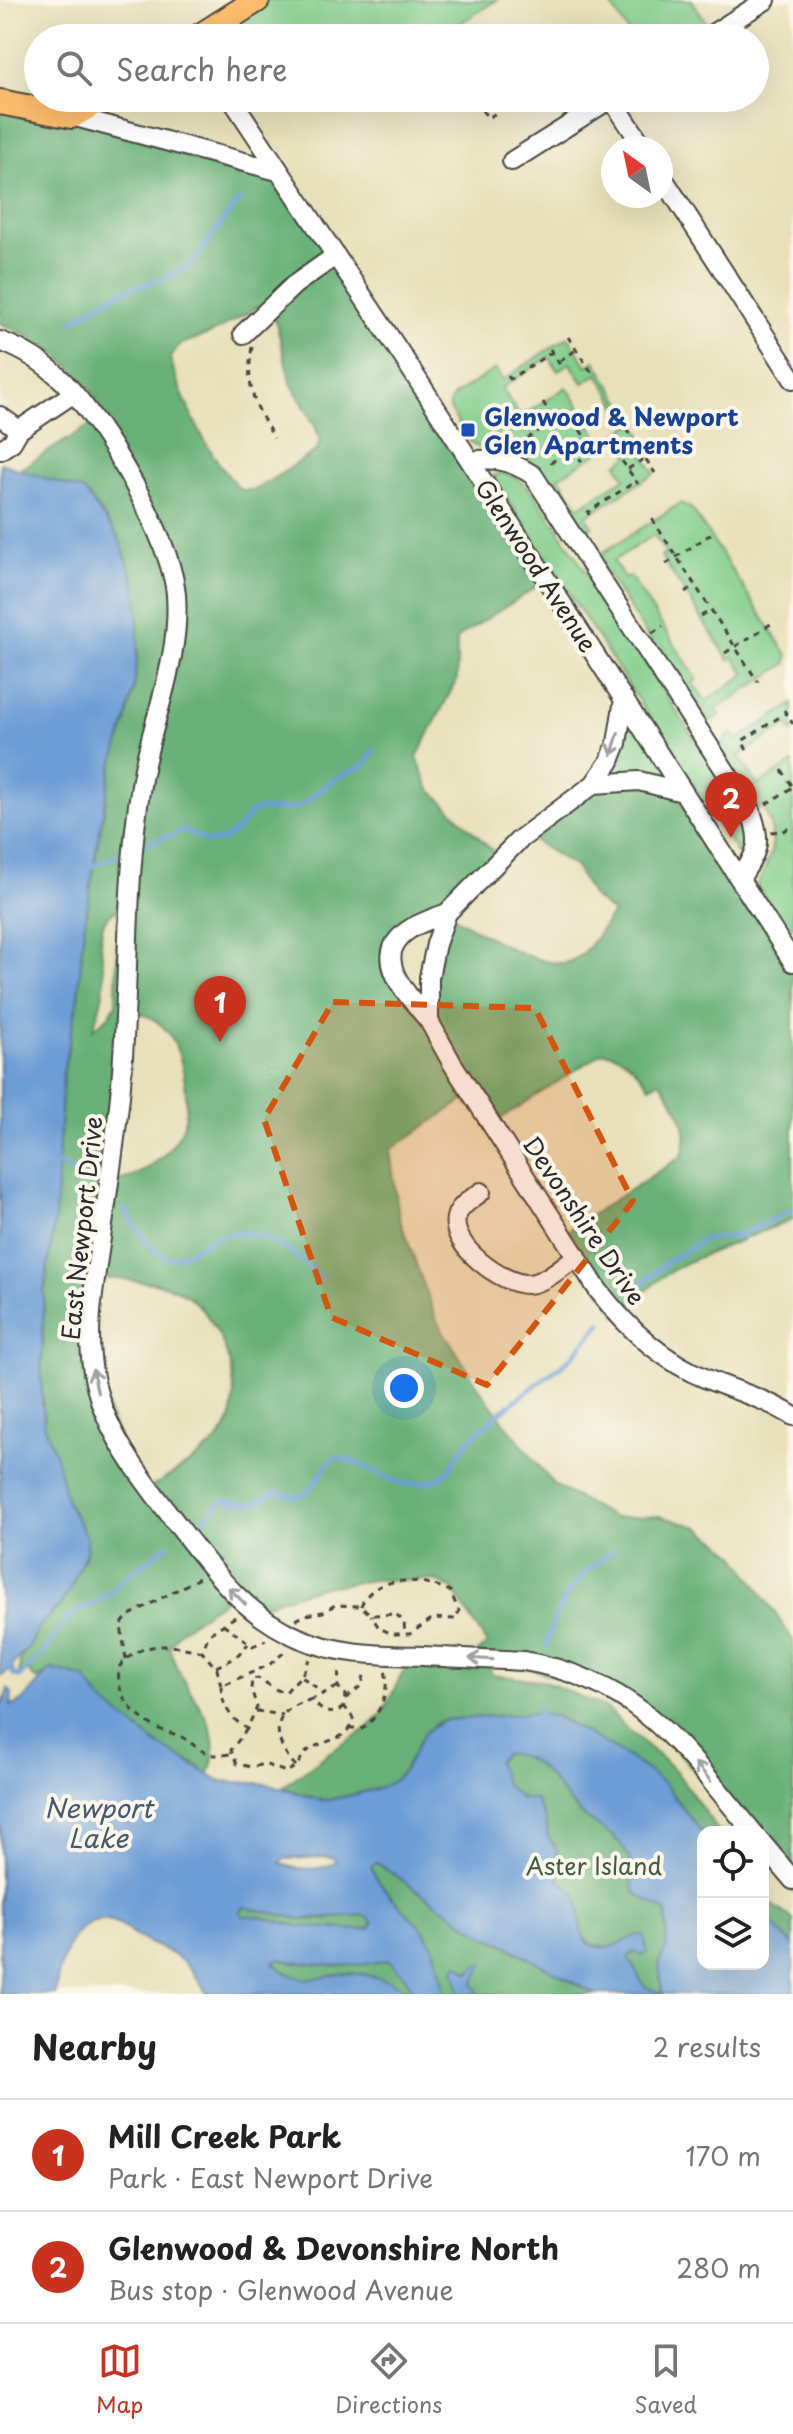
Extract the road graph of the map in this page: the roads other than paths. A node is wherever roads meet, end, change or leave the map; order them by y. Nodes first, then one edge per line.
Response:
1 (257, 0) edge
2 (766, 0) edge
3 (219, 24) edge
4 (728, 24) edge
5 (0, 102) edge
6 (24, 107) edge
7 (51, 112) edge
8 (79, 112) edge
9 (240, 112) edge
10 (590, 112) edge
11 (621, 112) edge
12 (72, 116) junction
13 (636, 136) edge
14 (512, 161) dead end
15 (278, 171) junction
16 (673, 194) edge
17 (335, 256) junction
18 (243, 334) dead end
19 (0, 341) edge
20 (793, 379) edge
21 (74, 393) junction
22 (0, 416) edge
23 (10, 441) edge
24 (470, 461) junction
25 (624, 699) junction
26 (594, 784) junction
27 (683, 792) junction
28 (740, 879) junction
29 (447, 913) junction
30 (793, 962) edge
31 (429, 1021) junction
32 (481, 1192) dead end
33 (577, 1256) junction
34 (793, 1416) edge
35 (748, 1826) edge
36 (769, 1851) edge
37 (793, 1880) edge

1 - 3 main road
2 - 4 street
5 - 6 main road
7 - 12 main road
8 - 12 main road
9 - 15 street, Glenwood Avenue
10 - 14 street
11 - 13 street
12 - 15 street
15 - 17 street, Glenwood Avenue
16 - 20 street
17 - 18 street
17 - 24 street, Glenwood Avenue
19 - 21 street, East Newport Drive
21 - 23 street
35 -> 21 street, East Newport Drive
22 - 23 street
24 - 25 street, Glenwood Avenue
24 - 28 street
25 -> 26 street, Devonshire Drive
25 - 27 street, Glenwood Avenue
26 - 27 street
26 - 29 street, Devonshire Drive
27 - 28 street, Glenwood Avenue
28 - 30 street, Glenwood Avenue
29 - 31 street, Devonshire Drive
29 - 31 street, Devonshire Drive
31 - 33 street, Devonshire Drive
32 - 33 street
33 - 34 street, Devonshire Drive
36 - 37 street

